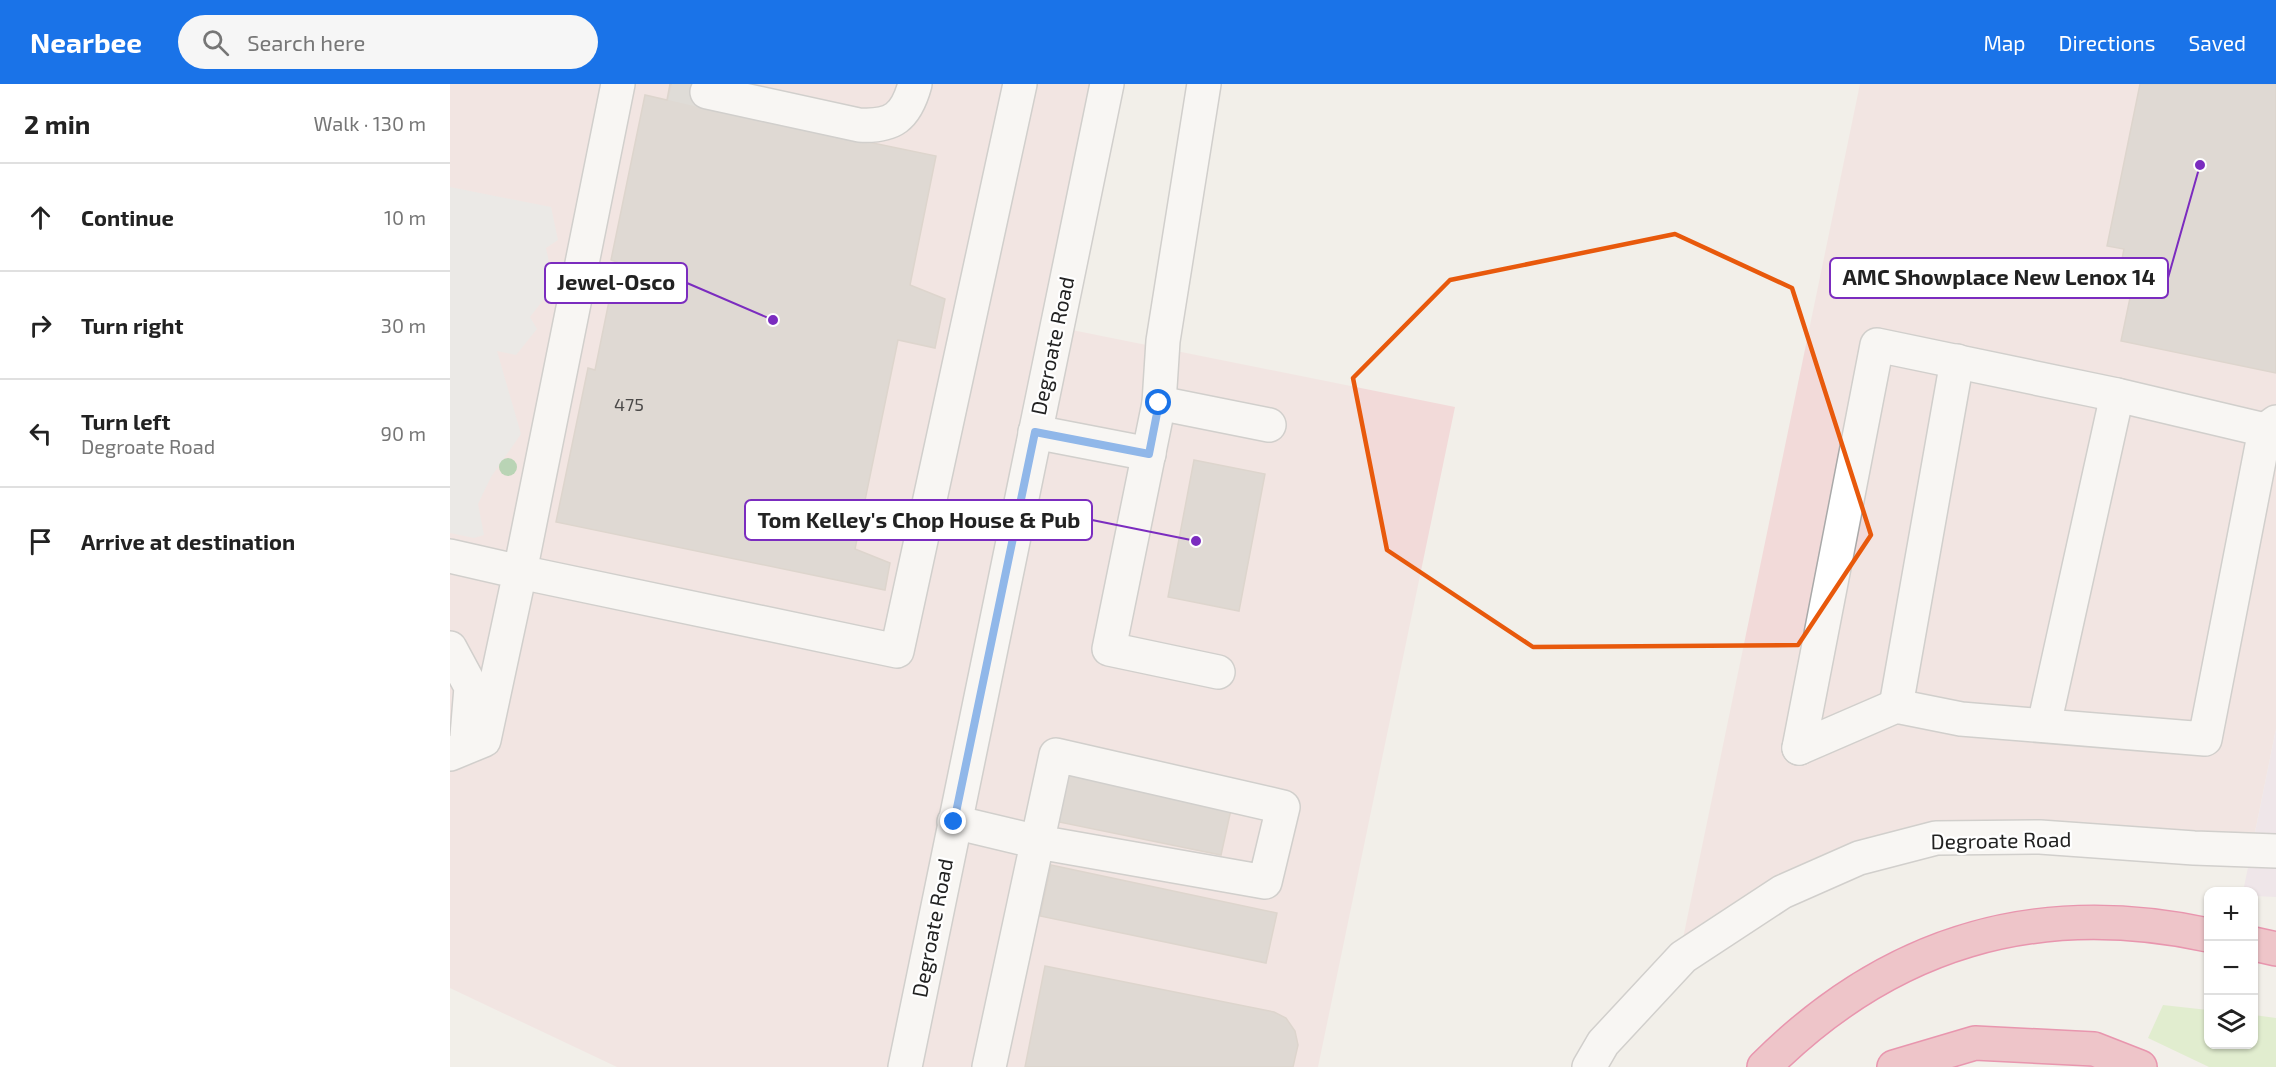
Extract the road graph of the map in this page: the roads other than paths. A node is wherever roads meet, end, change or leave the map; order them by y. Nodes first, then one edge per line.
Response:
1 (618, 84) edge
2 (915, 84) edge
3 (1020, 84) edge
4 (1107, 84) edge
5 (1204, 84) edge
6 (707, 92) tunnel mouth
7 (1957, 361) junction
8 (2116, 395) junction
9 (1159, 403) junction
10 (1269, 425) dead end
11 (2270, 426) edge
12 (1035, 432) junction
13 (1149, 454) junction
14 (450, 556) edge
15 (520, 572) junction
16 (450, 648) edge
17 (1218, 672) dead end
18 (1896, 706) junction
19 (2044, 725) junction
20 (458, 751) edge
21 (954, 822) junction
22 (1038, 842) junction
23 (2276, 851) edge
24 (2204, 934) edge
25 (2258, 945) edge
26 (2276, 949) edge
27 (905, 1067) edge
28 (989, 1067) edge
29 (1589, 1067) edge
30 (1764, 1067) edge
31 (1894, 1067) edge
32 (2140, 1067) edge

1 - 15 street
2 - 6 street
3 - 15 street
4 - 12 street, Degroate Road
5 - 9 street
7 - 8 street
7 - 18 street
7 - 18 street
8 - 11 street
8 - 19 street
9 - 10 street
9 - 13 street
11 - 19 street
12 - 13 street
12 - 21 street, Degroate Road
13 - 17 street
14 - 15 street
15 - 20 street
16 - 20 street
18 - 19 street
21 - 22 street
21 - 27 street, Degroate Road
22 - 22 street
22 - 28 street
23 - 29 street, Degroate Road
24 - 30 highway
25 - 26 highway
31 - 32 highway

